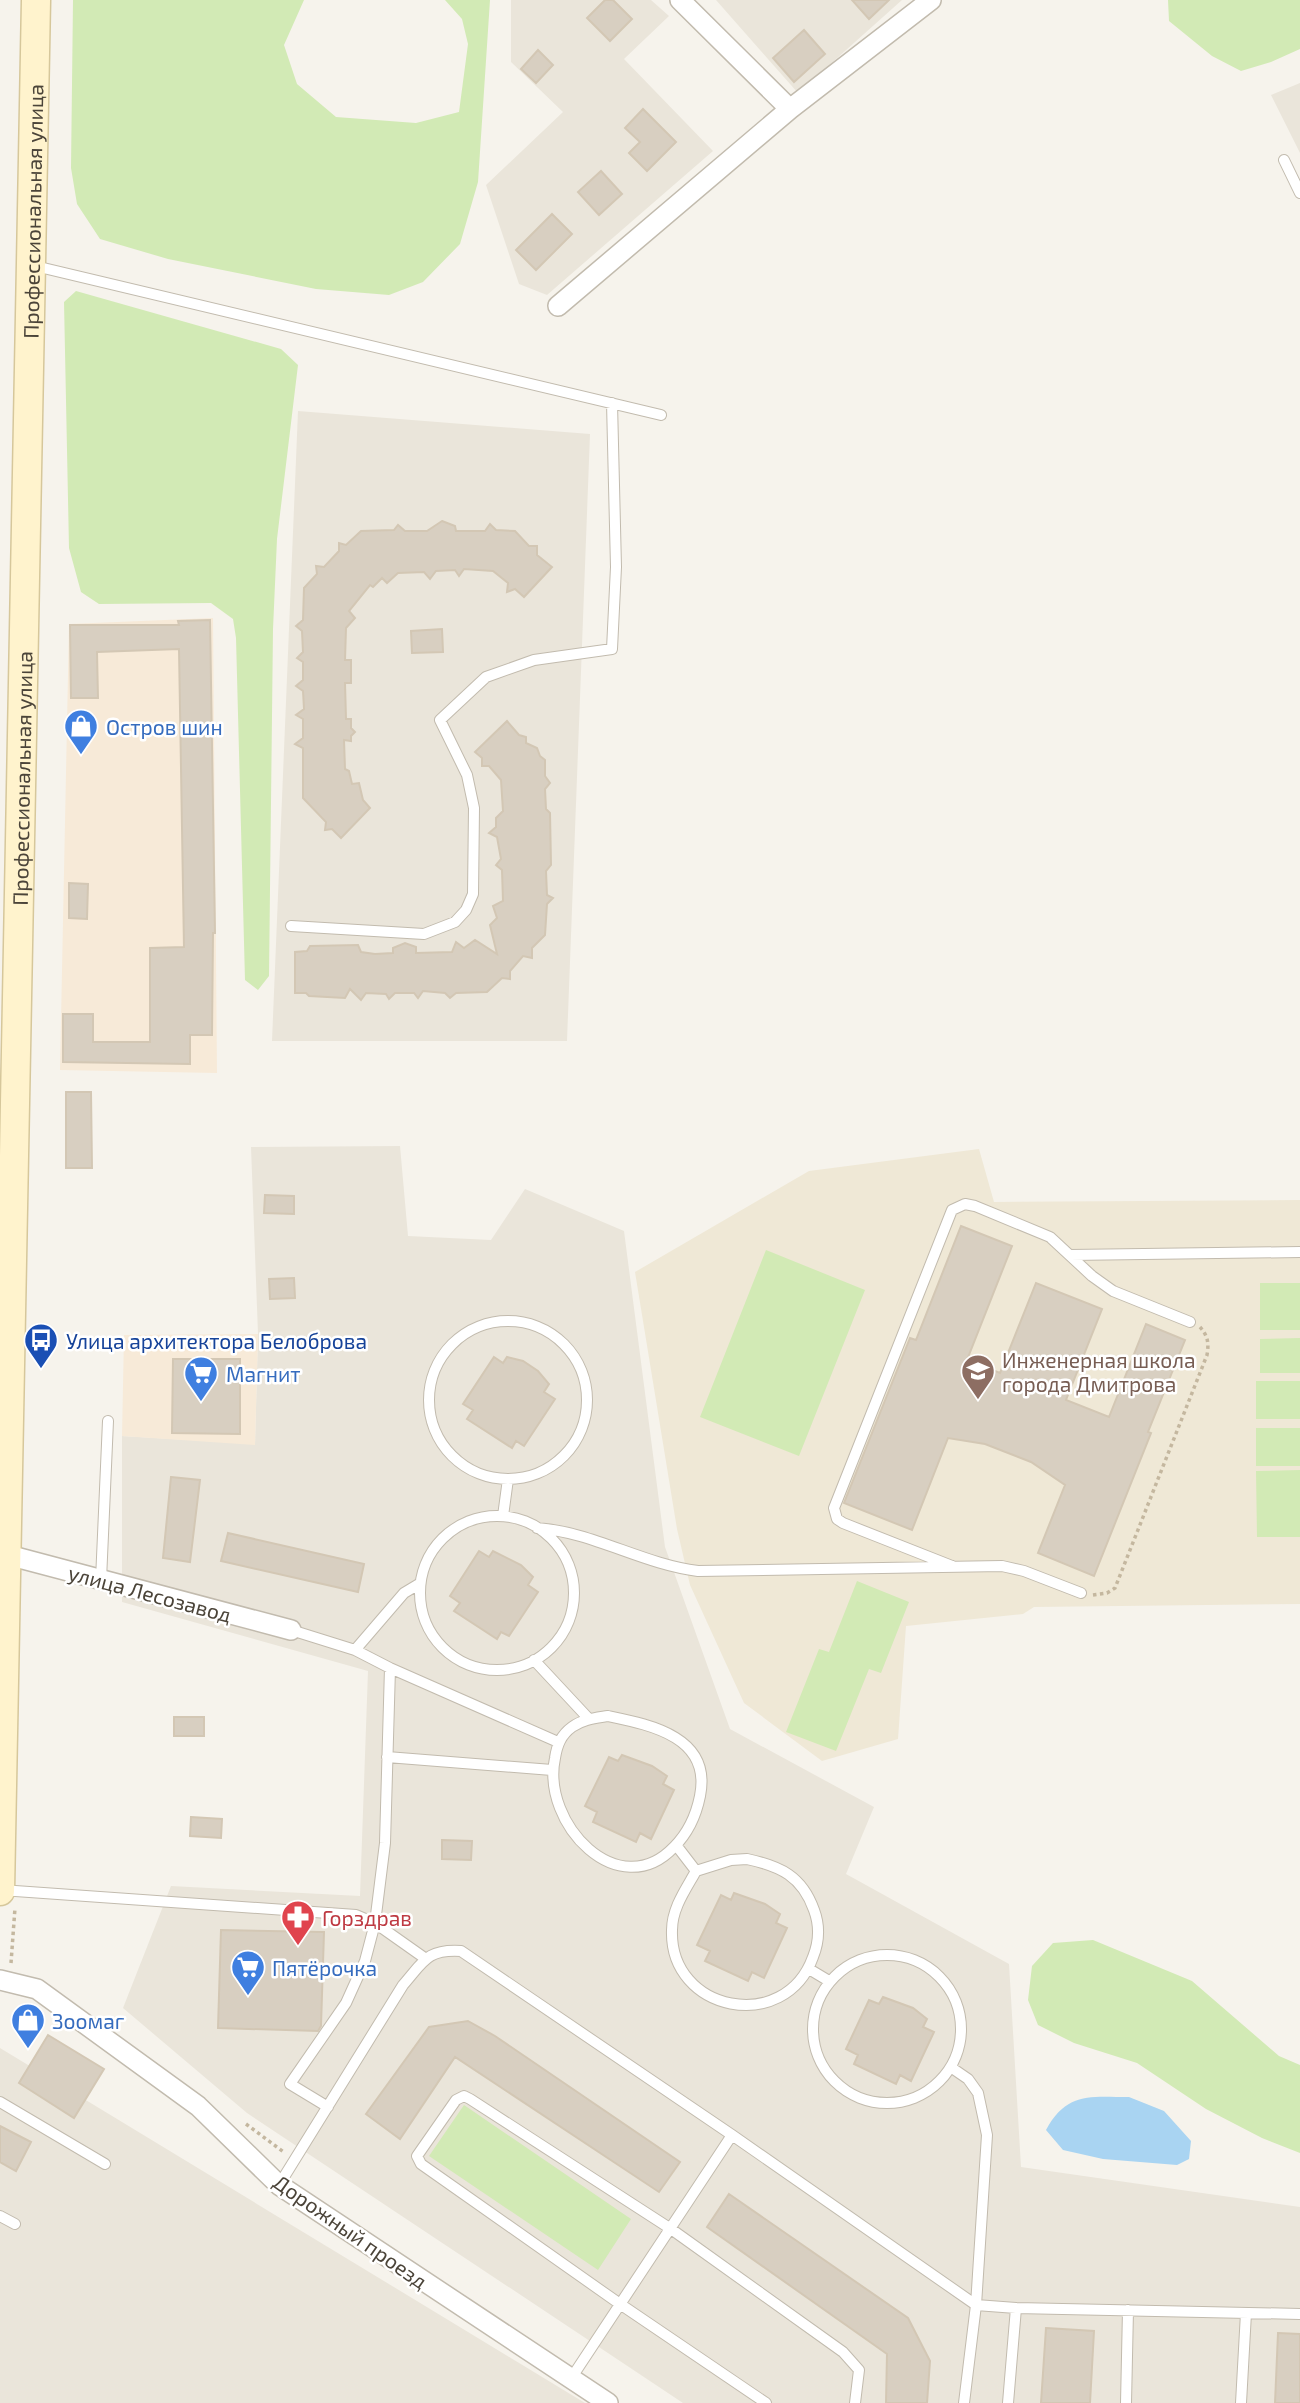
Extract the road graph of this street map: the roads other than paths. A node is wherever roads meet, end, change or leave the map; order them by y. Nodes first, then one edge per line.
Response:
1 (36, 0) edge
2 (680, 0) edge
3 (931, 0) edge
4 (790, 109) junction
5 (1284, 160) dead end
6 (1300, 193) edge
7 (30, 264) junction
8 (558, 306) dead end
9 (612, 403) junction
10 (661, 415) dead end
11 (291, 926) dead end
12 (1300, 1252) edge
13 (1070, 1255) junction
14 (1190, 1322) road end
15 (108, 1421) dead end
16 (508, 1479) junction
17 (503, 1516) junction
18 (537, 1528) junction
19 (8, 1555) junction
20 (952, 1566) junction
21 (101, 1580) junction
22 (419, 1584) junction
23 (1081, 1593) road end
24 (291, 1630) joint
25 (355, 1650) junction
26 (534, 1660) junction
27 (390, 1668) junction
28 (589, 1718) junction
29 (558, 1742) junction
30 (387, 1758) junction
31 (552, 1770) junction
32 (676, 1845) junction
33 (696, 1871) junction
34 (0, 1891) edge
35 (375, 1923) junction
36 (426, 1959) junction
37 (809, 1969) junction
38 (0, 1980) edge
39 (830, 1981) junction
40 (952, 2068) junction
41 (0, 2102) edge
42 (328, 2107) junction
43 (732, 2135) junction
44 (105, 2164) dead end
45 (279, 2185) junction
46 (0, 2216) edge
47 (15, 2224) dead end
48 (671, 2229) junction
49 (620, 2304) junction
50 (976, 2305) junction
51 (1016, 2308) junction
52 (1128, 2311) junction
53 (1246, 2313) junction
54 (1300, 2314) edge
55 (570, 2380) junction
56 (608, 2403) edge
57 (766, 2403) edge
58 (855, 2403) edge
59 (964, 2403) edge
60 (1008, 2403) edge
61 (1126, 2403) edge
62 (1241, 2403) edge

1 - 7 main road, Профессиональная улица
2 - 4 street
3 - 4 street
4 - 8 street
5 - 6 lane
7 - 9 lane
7 - 19 main road, Профессиональная улица
9 - 10 lane
9 - 11 lane
12 - 13 lane
13 - 14 lane
13 - 20 lane
15 - 21 lane
16 - 16 lane
16 - 17 lane
17 - 18 lane
17 - 22 lane
18 - 20 lane
18 - 26 lane
19 - 21 street, улица Лесозавод
19 - 34 main road, Профессиональная улица
20 - 23 lane
21 - 24 street, улица Лесозавод
22 - 25 lane
22 - 26 lane
24 - 25 lane
25 - 27 lane
26 - 28 lane
27 - 29 lane
27 - 30 lane
28 - 29 lane
28 - 32 lane
29 - 31 lane
30 - 31 lane
30 - 35 lane
31 - 32 lane
32 - 33 lane
33 - 37 lane
33 - 37 lane
34 - 35 lane
35 - 36 lane
35 - 42 lane
36 - 42 lane
36 - 43 lane
37 - 39 lane
38 - 45 street, Дорожный проезд
39 - 40 lane
39 - 40 lane
40 - 50 lane
41 - 44 lane
42 - 45 lane
43 - 48 lane
43 - 50 lane
45 - 55 street, Дорожный проезд
46 - 47 lane
48 - 49 lane
48 - 49 lane
48 - 58 lane
49 - 55 lane
49 - 57 lane
50 - 51 lane
50 - 59 lane
51 - 52 lane
51 - 60 lane
52 - 53 lane
52 - 61 lane
53 - 54 lane
53 - 62 lane
55 - 56 street, Дорожный проезд

